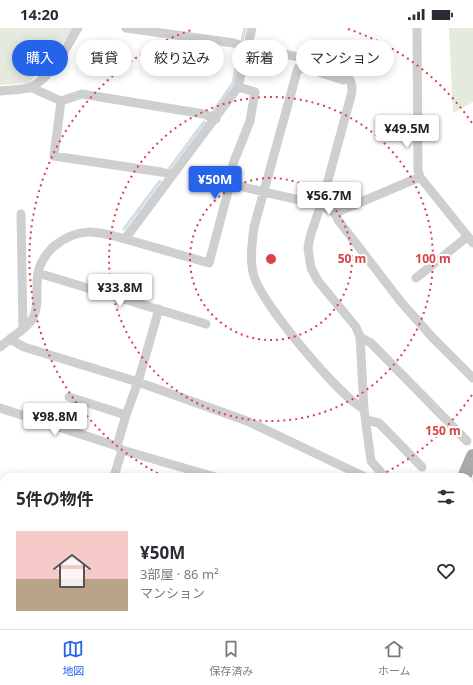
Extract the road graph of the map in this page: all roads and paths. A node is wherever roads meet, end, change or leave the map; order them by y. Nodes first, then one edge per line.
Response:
1 (78, 28) edge
2 (126, 28) edge
3 (252, 28) edge
4 (417, 28) edge
5 (249, 40) edge
6 (232, 43) edge
7 (288, 56) edge
8 (241, 76) edge
9 (348, 77) junction
10 (30, 87) junction
11 (238, 87) junction
12 (0, 91) edge
13 (61, 101) junction
14 (216, 119) junction
15 (173, 175) junction
16 (420, 177) junction
17 (230, 184) junction
18 (264, 192) junction
19 (321, 205) junction
20 (335, 213) junction
21 (21, 214) dead end
22 (125, 240) junction
23 (470, 240) edge
24 (38, 273) junction
25 (416, 278) dead end
26 (159, 309) junction
27 (206, 324) dead end
28 (23, 329) junction
29 (360, 337) junction
30 (10, 339) junction
31 (0, 347) edge
32 (473, 378) edge
33 (138, 382) junction
34 (69, 398) dead end
35 (0, 408) edge
36 (364, 410) junction
37 (126, 415) junction
38 (366, 420) junction
39 (467, 441) dead end
40 (120, 448) junction
41 (473, 456) edge
42 (422, 467) dead end
43 (115, 473) edge
44 (202, 473) edge
45 (357, 473) edge
46 (382, 473) edge
47 (466, 473) edge

1 - 10 street
2 - 6 street
3 - 5 street
4 - 16 street
7 - 9 street
8 - 11 street
9 - 18 street
9 - 19 street
10 - 12 street
10 - 13 street
11 - 14 street
11 - 17 street
13 - 14 street
13 - 15 street
14 - 15 street
15 - 22 street
16 - 20 street
16 - 23 street
17 - 18 street
17 - 22 street
18 - 19 street
18 - 36 street
19 - 20 street
19 - 29 street
20 - 32 street
21 - 28 street
22 - 24 street
23 - 25 street
24 - 26 street
24 - 28 street
26 - 27 street
26 - 33 street
28 - 30 street
29 - 36 street
29 - 39 street
30 - 31 street
30 - 33 street
33 - 37 street
33 - 45 street
34 - 37 street
35 - 40 street
36 - 38 street
37 - 40 street
38 - 42 street
38 - 46 street
40 - 43 street
40 - 44 street
41 - 47 main road

